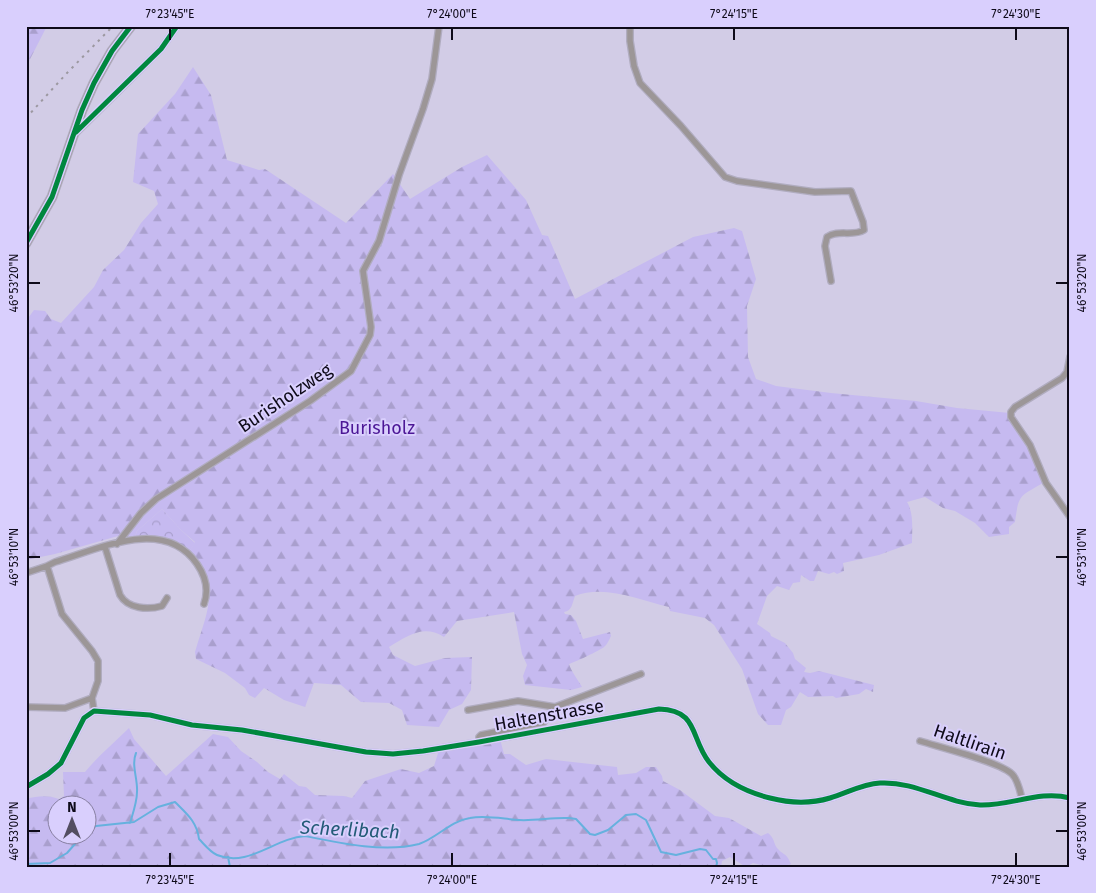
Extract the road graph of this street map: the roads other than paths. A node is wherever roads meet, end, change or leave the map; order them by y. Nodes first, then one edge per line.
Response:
1 (131, 26) edge
2 (177, 26) edge
3 (438, 26) edge
4 (630, 26) edge
5 (74, 134) junction
6 (26, 243) edge
7 (831, 281) dead end
8 (1070, 357) edge
9 (1070, 517) edge
10 (117, 544) junction
11 (105, 547) junction
12 (47, 566) junction
13 (26, 573) edge
14 (167, 598) dead end
15 (204, 604) dead end
16 (641, 674) dead end
17 (92, 698) junction
18 (26, 707) edge
19 (555, 707) junction
20 (468, 710) dead end
21 (94, 711) junction
22 (920, 741) dead end
23 (479, 742) junction
24 (26, 786) edge
25 (1070, 798) edge
26 (1022, 799) junction

1 - 5 main road
2 - 5 street
3 - 10 street, Burisholzweg
4 - 7 street
5 - 6 main road
8 - 9 street
10 - 11 street
10 - 15 street
11 - 12 street
11 - 14 street
12 - 13 street
12 - 17 street
16 - 19 street, Haltenstrasse
17 - 18 street
17 - 21 street
19 - 20 street, Haltenstrasse
19 - 23 street, Haltenstrasse
21 - 23 street, Haltenstrasse
21 - 24 street
22 - 26 street, Haltlirain
23 - 26 street, Haltenstrasse
25 - 26 street, Haltenstrasse

